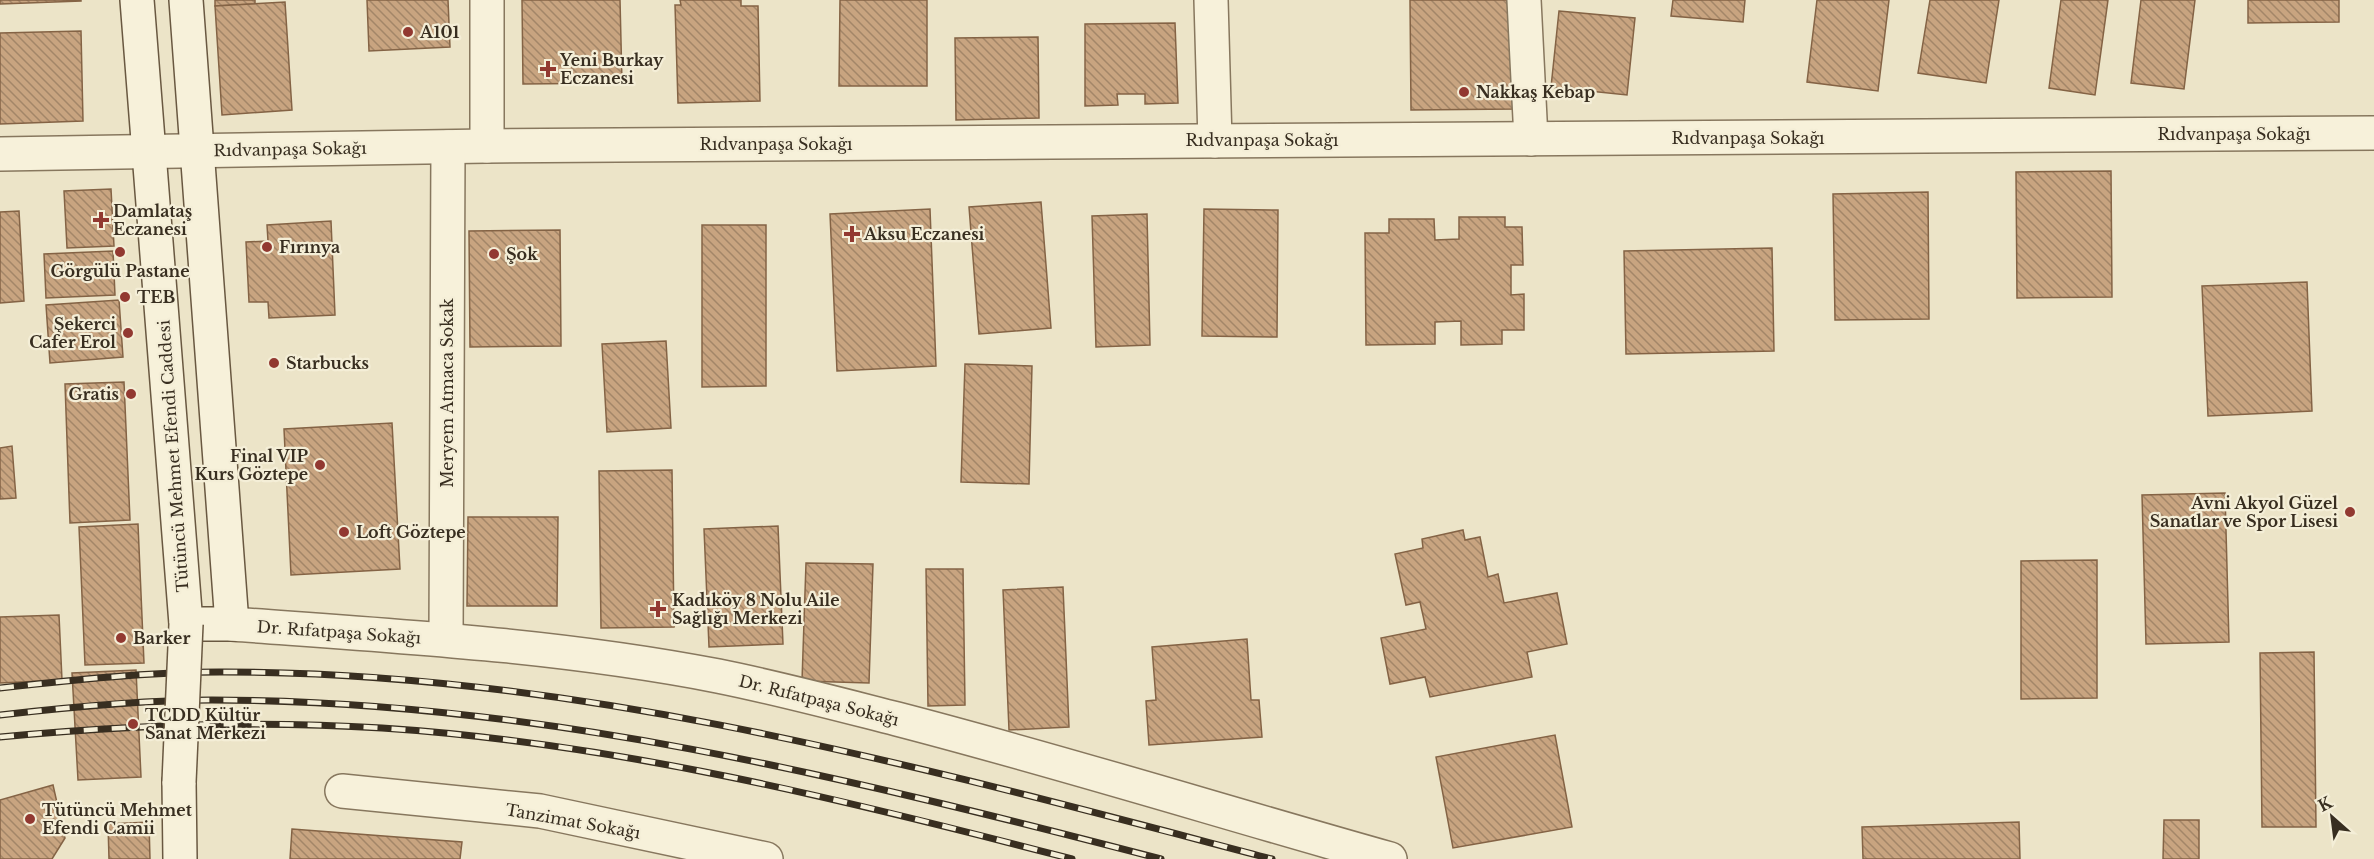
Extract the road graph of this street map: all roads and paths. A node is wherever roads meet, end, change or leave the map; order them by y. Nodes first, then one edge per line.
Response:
1 (137, 0) edge
2 (186, 0) edge
3 (487, 0) edge
4 (1211, 0) edge
5 (1524, 0) edge
6 (2374, 134) edge
7 (1531, 139) junction
8 (1215, 141) junction
9 (488, 146) junction
10 (448, 147) junction
11 (197, 150) junction
12 (150, 152) junction
13 (0, 154) edge
14 (186, 624) junction
15 (232, 624) junction
16 (446, 639) junction
17 (342, 791) dead end
18 (180, 859) edge
19 (766, 859) edge
20 (1390, 859) edge

1 - 12 street, Tütüncü Mehmet Efendi Caddesi
2 - 11 street
3 - 9 street
4 - 8 street
5 - 7 street
6 - 7 street, Rıdvanpaşa Sokağı
7 - 8 street, Rıdvanpaşa Sokağı
8 - 9 street, Rıdvanpaşa Sokağı
9 - 10 street, Rıdvanpaşa Sokağı
10 - 11 street, Rıdvanpaşa Sokağı
10 - 16 street, Meryem Atmaca Sokak
11 - 12 street, Rıdvanpaşa Sokağı
11 - 15 street
12 - 13 street, Rıdvanpaşa Sokağı
12 - 14 street, Tütüncü Mehmet Efendi Caddesi
14 - 15 street, Dr. Rıfatpaşa Sokağı
14 - 18 street, Tütüncü Mehmet Efendi Caddesi, bridge
15 - 16 street, Dr. Rıfatpaşa Sokağı
16 - 20 street, Dr. Rıfatpaşa Sokağı
17 - 19 street, Tanzimat Sokağı

